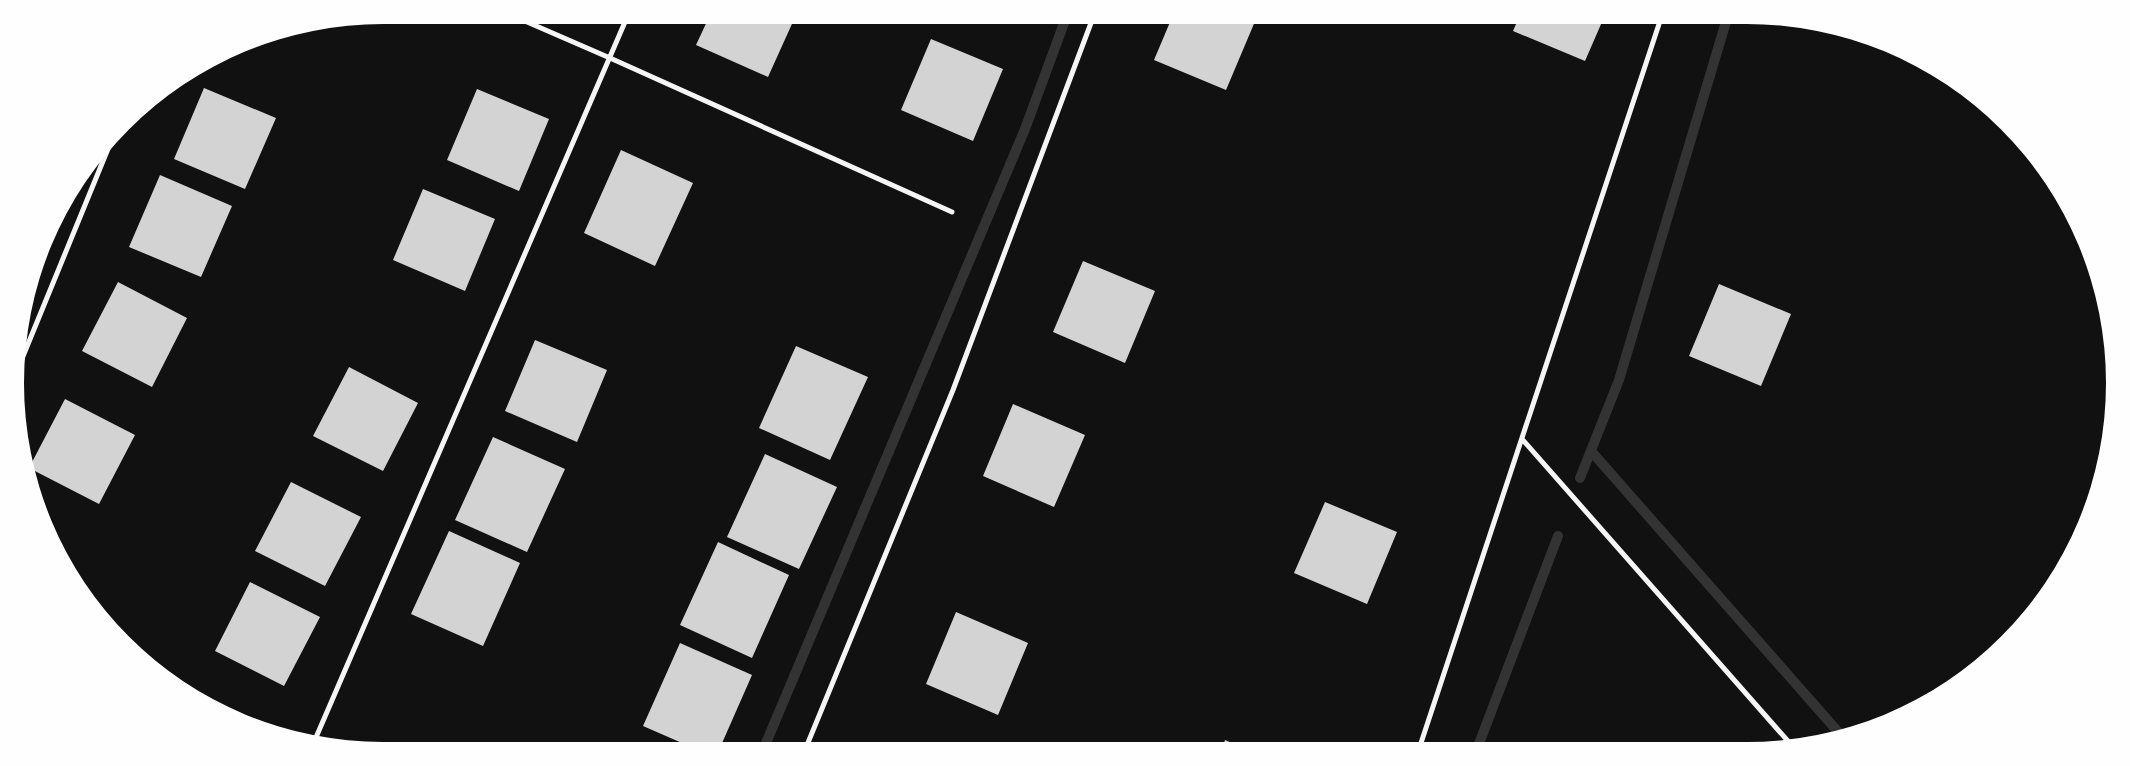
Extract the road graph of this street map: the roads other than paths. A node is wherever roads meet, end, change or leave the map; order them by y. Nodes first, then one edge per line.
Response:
1 (531, 24) edge
2 (624, 24) edge
3 (1091, 24) edge
4 (1659, 24) edge
5 (610, 58) junction
6 (105, 155) edge
7 (952, 212) dead end
8 (26, 349) edge
9 (1522, 439) junction
10 (317, 736) edge
11 (1787, 740) edge
12 (808, 742) edge
13 (1420, 742) edge

1 - 5 street
2 - 5 street
3 - 12 street
4 - 9 street
5 - 7 street
5 - 10 street
6 - 8 street
9 - 11 street
9 - 13 street

